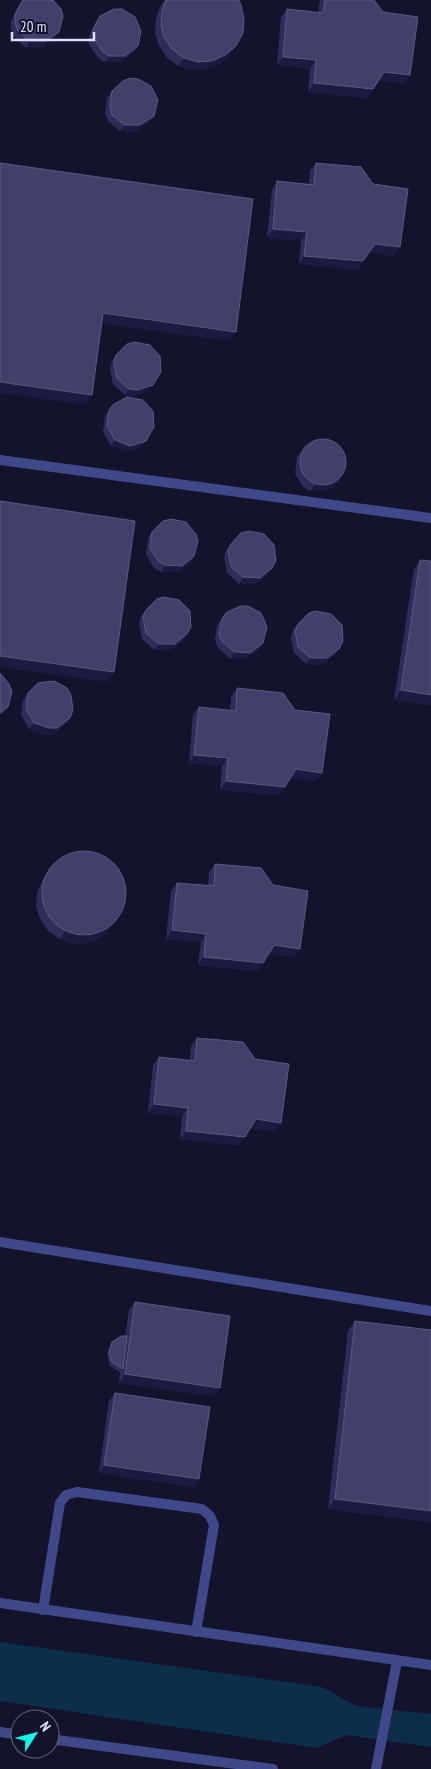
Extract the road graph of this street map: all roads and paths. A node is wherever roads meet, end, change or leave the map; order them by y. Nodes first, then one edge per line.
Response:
1 (0, 460) edge
2 (431, 518) edge
3 (0, 1242) edge
4 (431, 1312) edge
5 (0, 1603) edge
6 (44, 1610) junction
7 (196, 1632) junction
8 (397, 1661) junction
9 (431, 1665) edge
10 (60, 1740) edge
11 (273, 1769) edge
12 (376, 1769) edge

1 - 2 lane
3 - 4 lane
5 - 6 lane
6 - 7 lane
6 - 7 lane
7 - 8 lane
8 - 9 lane
8 - 12 lane
10 - 11 lane

